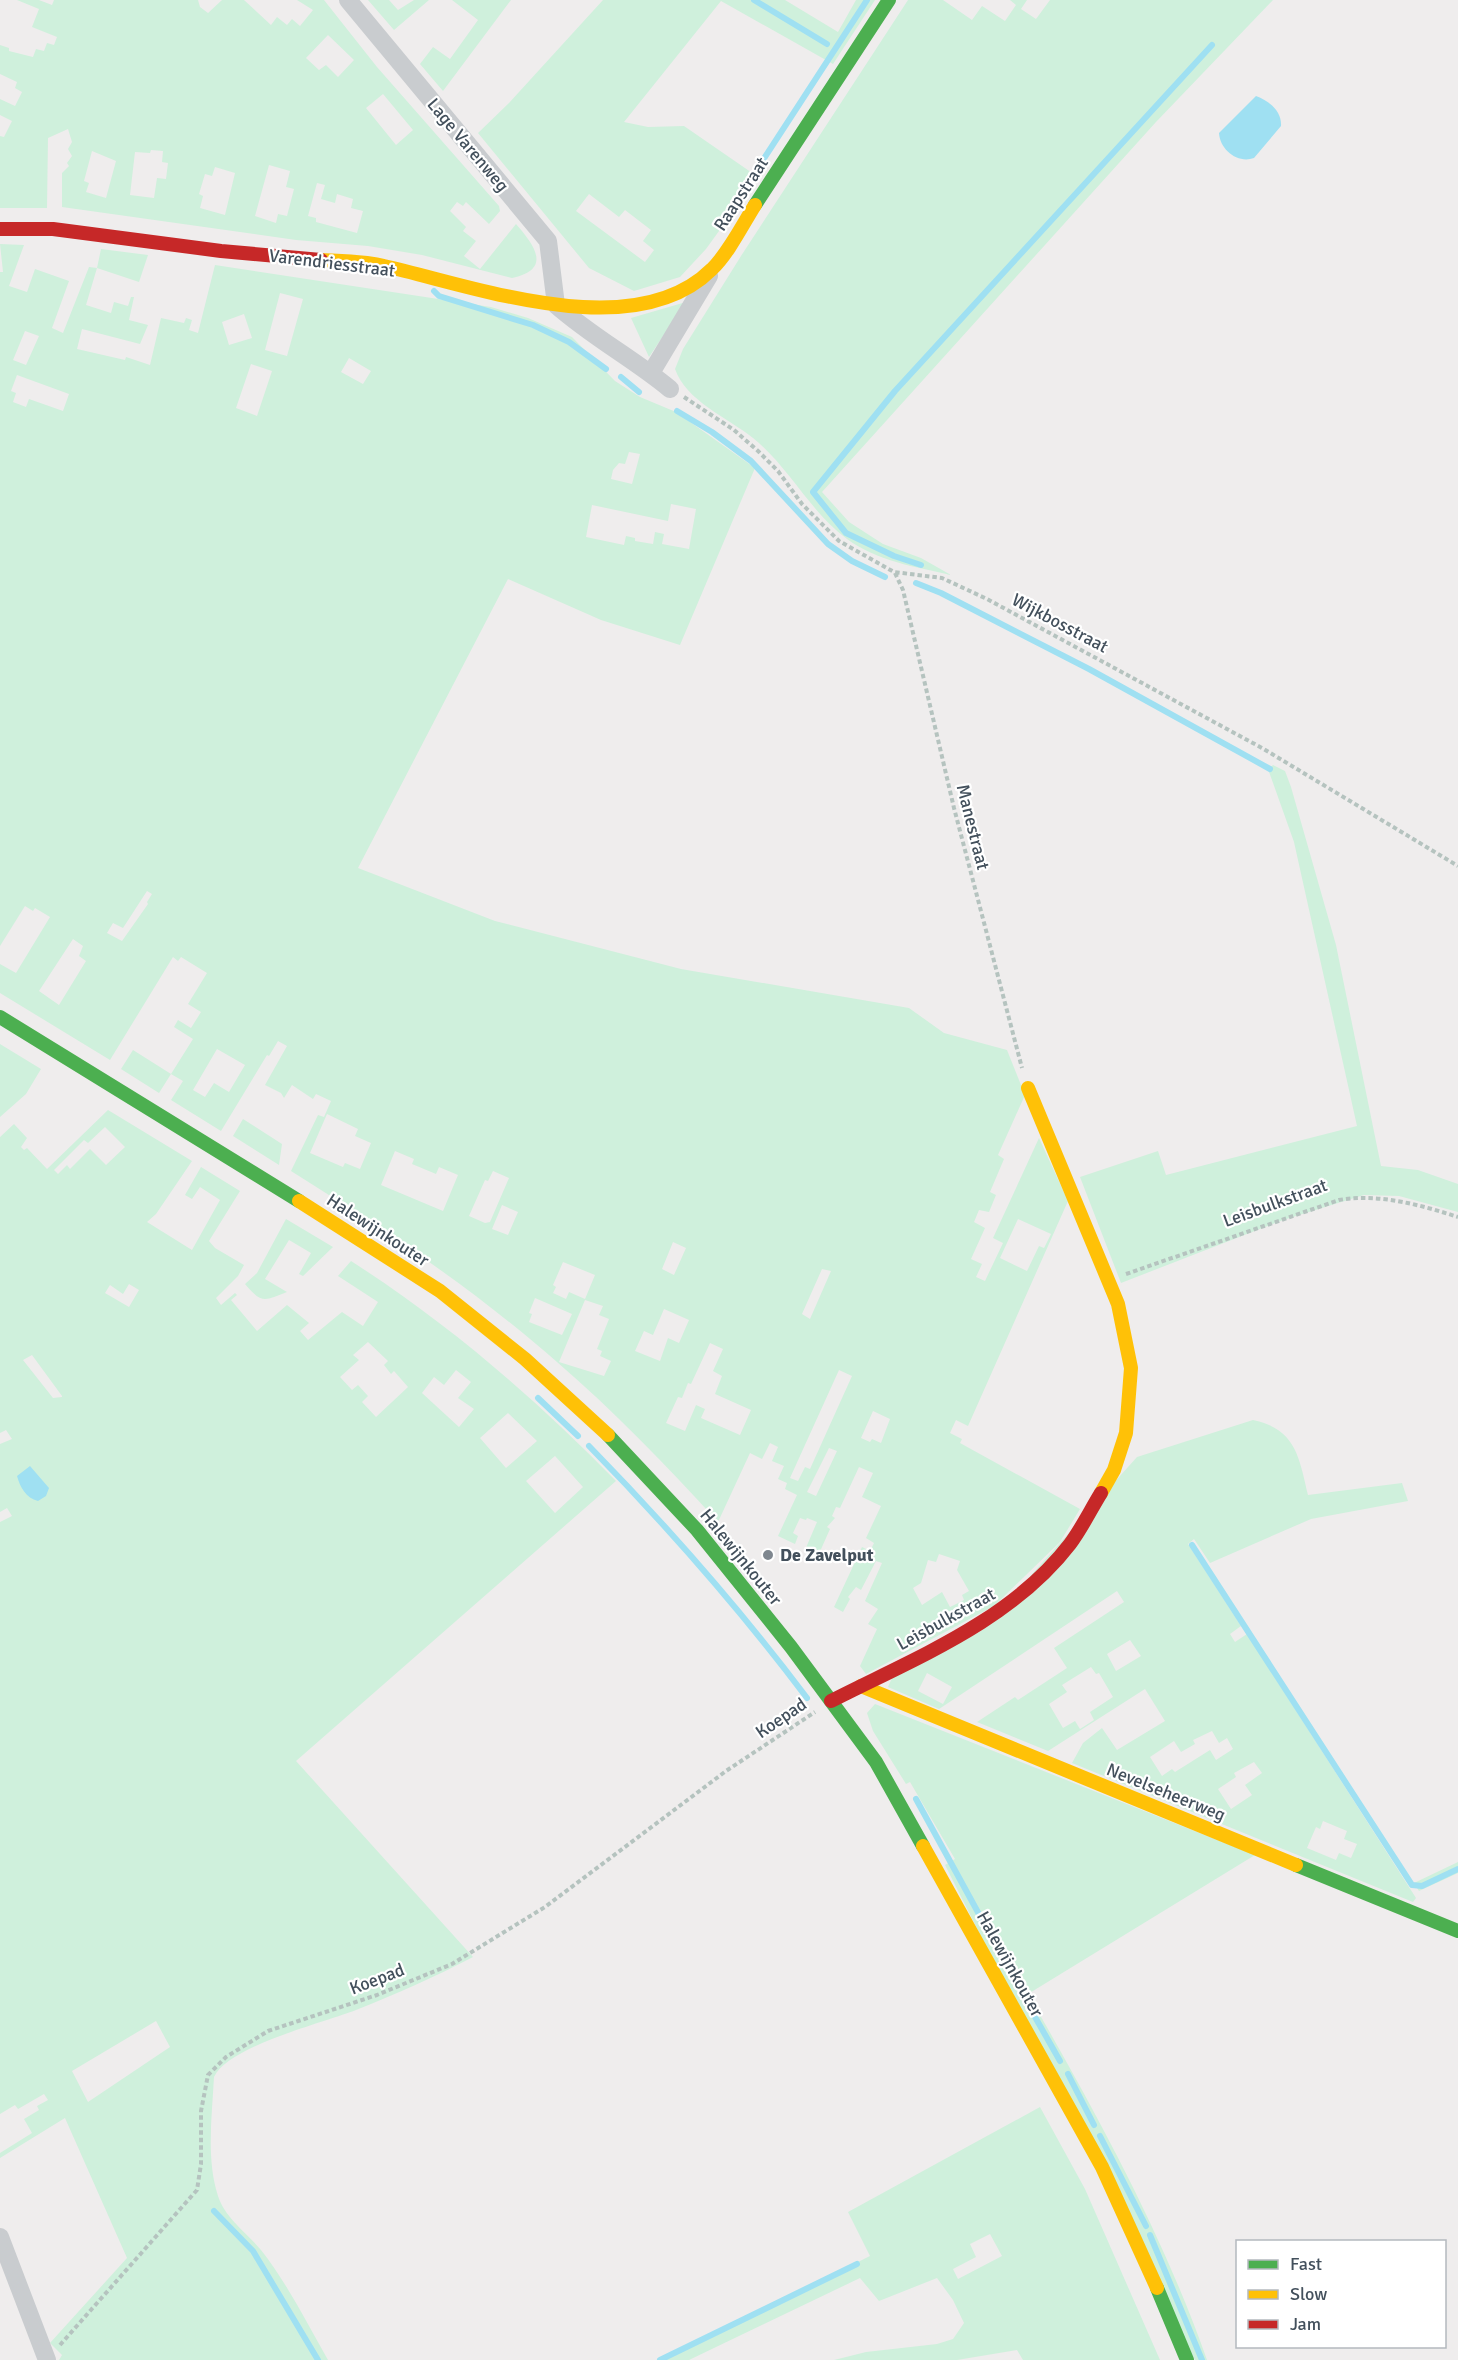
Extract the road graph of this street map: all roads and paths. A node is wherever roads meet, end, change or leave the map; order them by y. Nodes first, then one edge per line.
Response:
1 (348, 0) edge
2 (889, 0) edge
3 (0, 229) edge
4 (713, 269) junction
5 (556, 305) junction
6 (651, 373) junction
7 (670, 389) joint
8 (894, 572) junction
9 (1458, 866) edge
10 (0, 1017) edge
11 (1028, 1088) joint
12 (1458, 1217) edge
13 (1109, 1280) junction
14 (861, 1686) junction
15 (831, 1701) junction
16 (1458, 1931) edge
17 (0, 2237) edge
18 (47, 2360) edge
19 (1187, 2360) edge

1 - 5 street, Lage Varenweg
2 - 4 street, Raapstraat
3 - 5 street, Varendriesstraat
4 - 5 street, Raapstraat
4 - 6 street
5 - 6 street
6 - 7 street
7 - 8 path, Wijkbosstraat
8 - 9 path, Wijkbosstraat
8 - 11 path, Manestraat
10 - 15 street, Halewijnkouter
11 - 13 street, Leisbulkstraat
12 - 13 path, Leisbulkstraat
13 - 14 street, Leisbulkstraat
14 - 15 street, Leisbulkstraat
14 - 16 street, Nevelseheerweg
15 - 18 path, Koepad
15 - 19 street, Halewijnkouter
17 - 18 street

